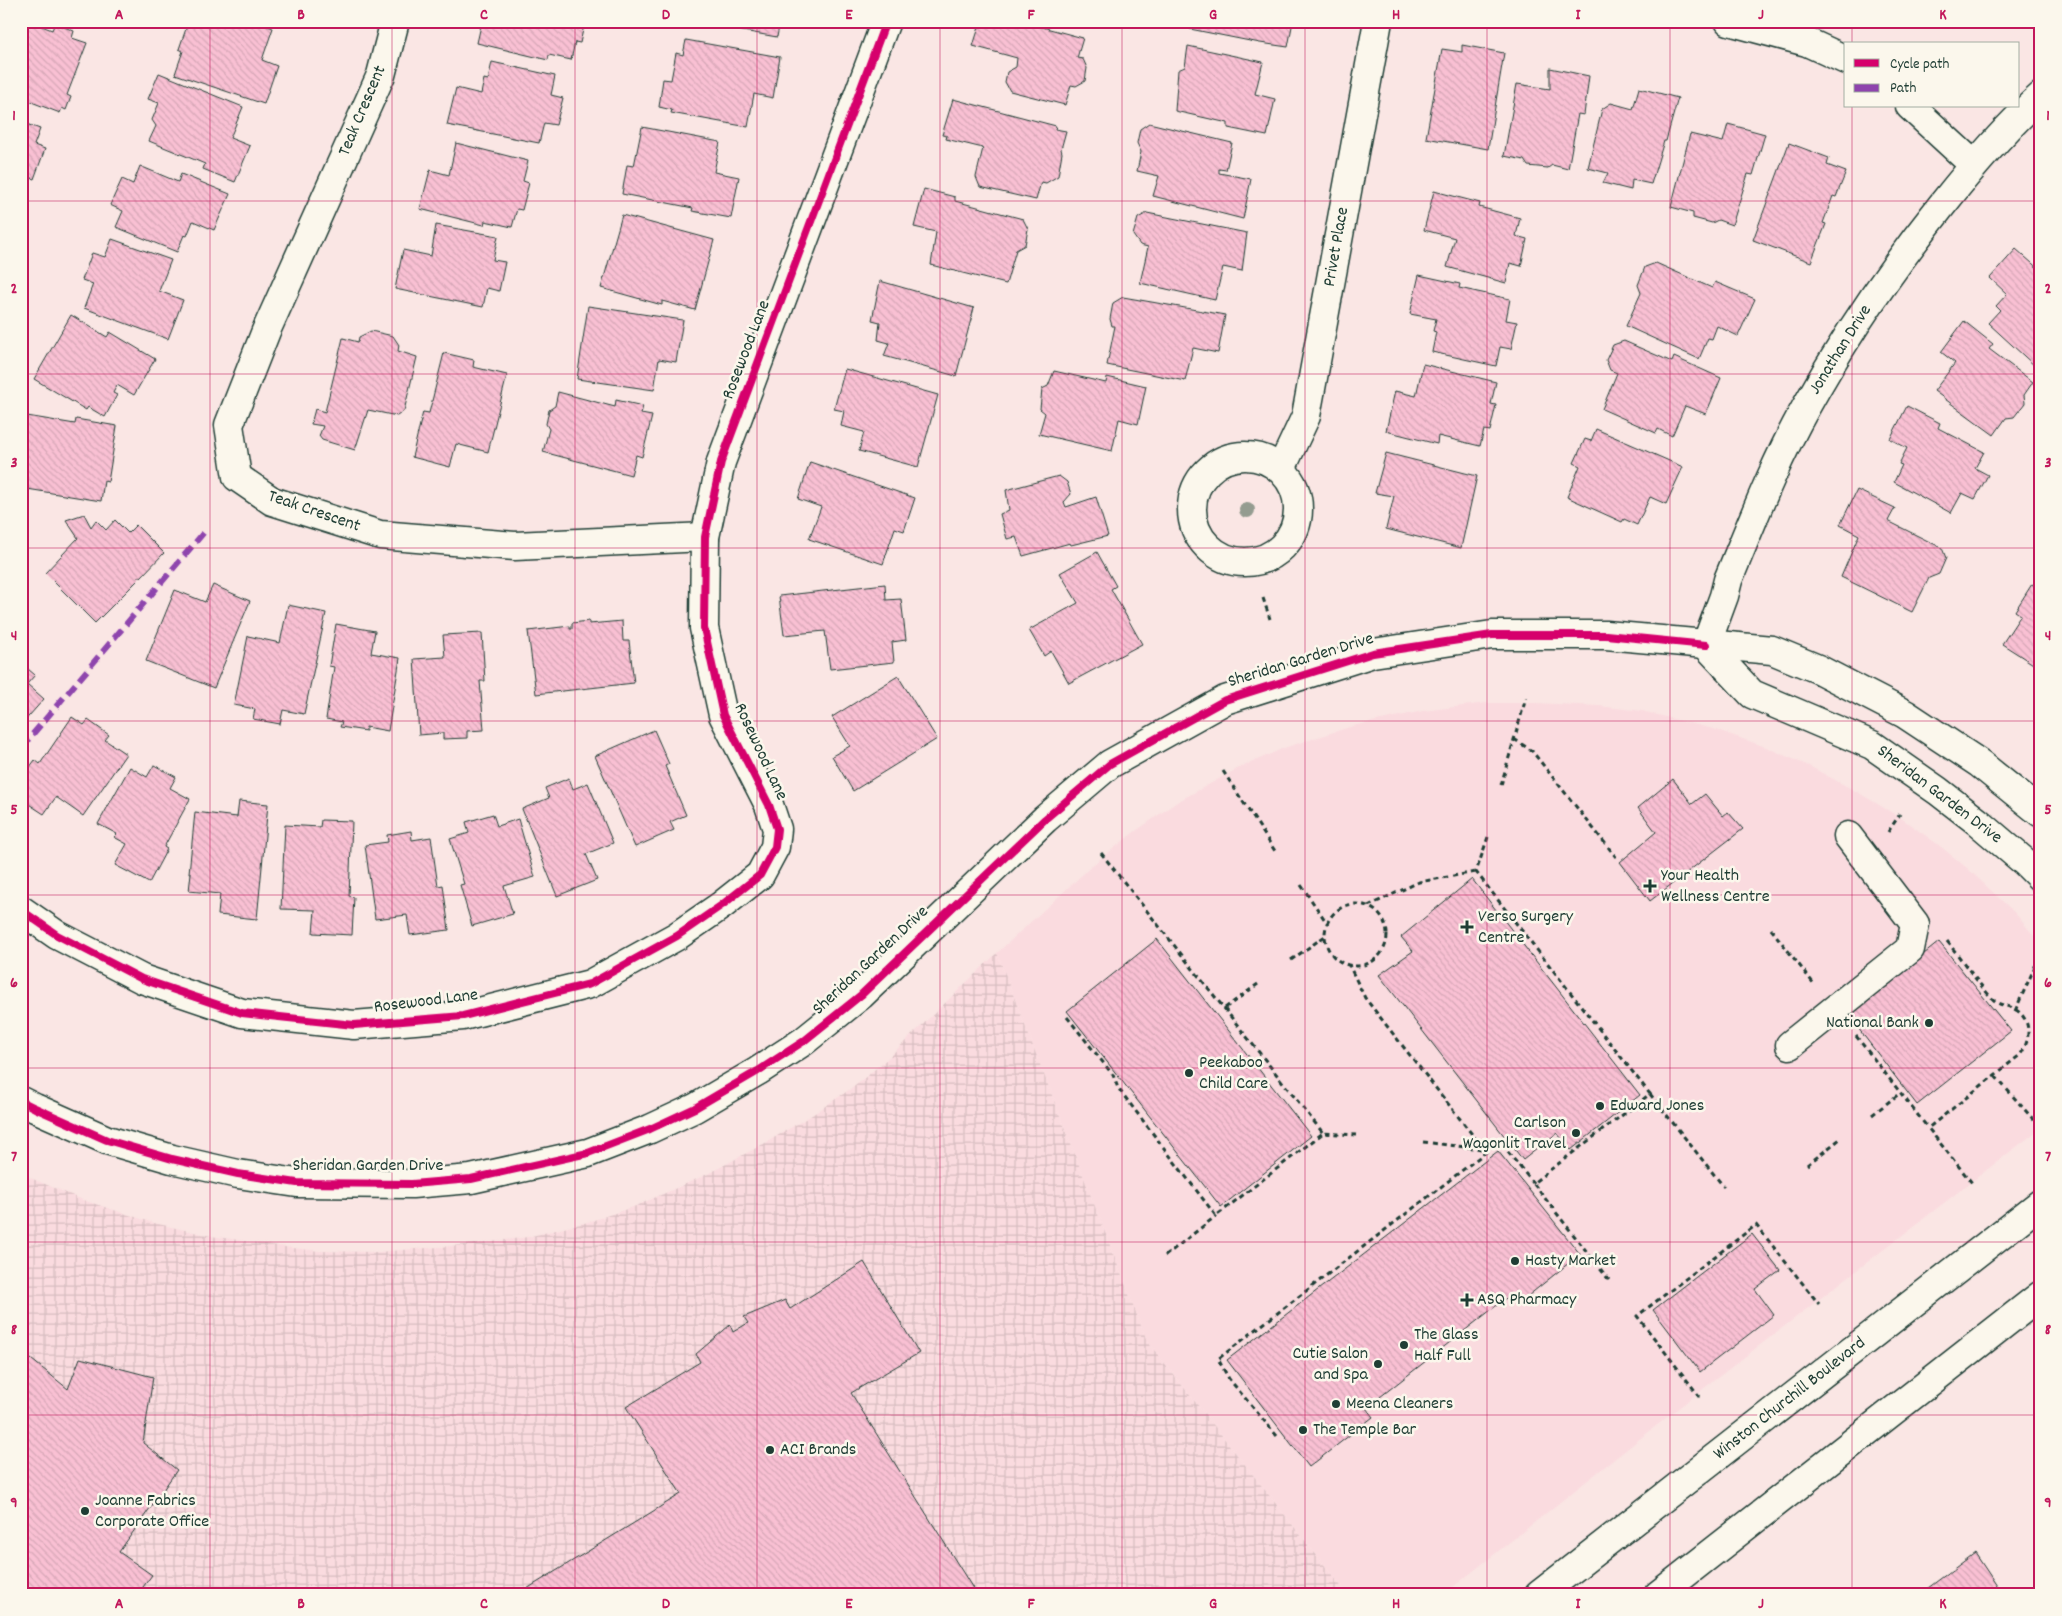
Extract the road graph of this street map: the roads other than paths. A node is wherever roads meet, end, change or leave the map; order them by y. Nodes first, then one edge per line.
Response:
1 (395, 21) edge
2 (886, 21) edge
3 (1378, 21) edge
4 (1729, 21) edge
5 (1844, 59) edge
6 (2041, 96) edge
7 (1912, 108) edge
8 (1974, 165) junction
9 (1281, 469) dead end
10 (705, 537) junction
11 (1706, 644) junction
12 (2041, 813) edge
13 (1848, 836) dead end
14 (2041, 878) edge
15 (21, 910) edge
16 (1790, 1045) dead end
17 (21, 1100) edge
18 (2041, 1203) edge
19 (2041, 1295) edge
20 (1539, 1595) edge
21 (1658, 1595) edge

1 - 10 street, Teak Crescent
2 - 10 street, Rosewood Lane
3 - 9 street, Privet Place
4 - 5 street
6 - 8 street, Jonathan Drive
7 - 8 street
8 - 11 street, Jonathan Drive
10 - 15 street, Rosewood Lane
11 - 12 street, Sheridan Garden Drive
11 - 14 street, Sheridan Garden Drive
11 - 17 street, Sheridan Garden Drive
13 - 16 street
18 - 20 street, Winston Churchill Boulevard
19 - 21 street

